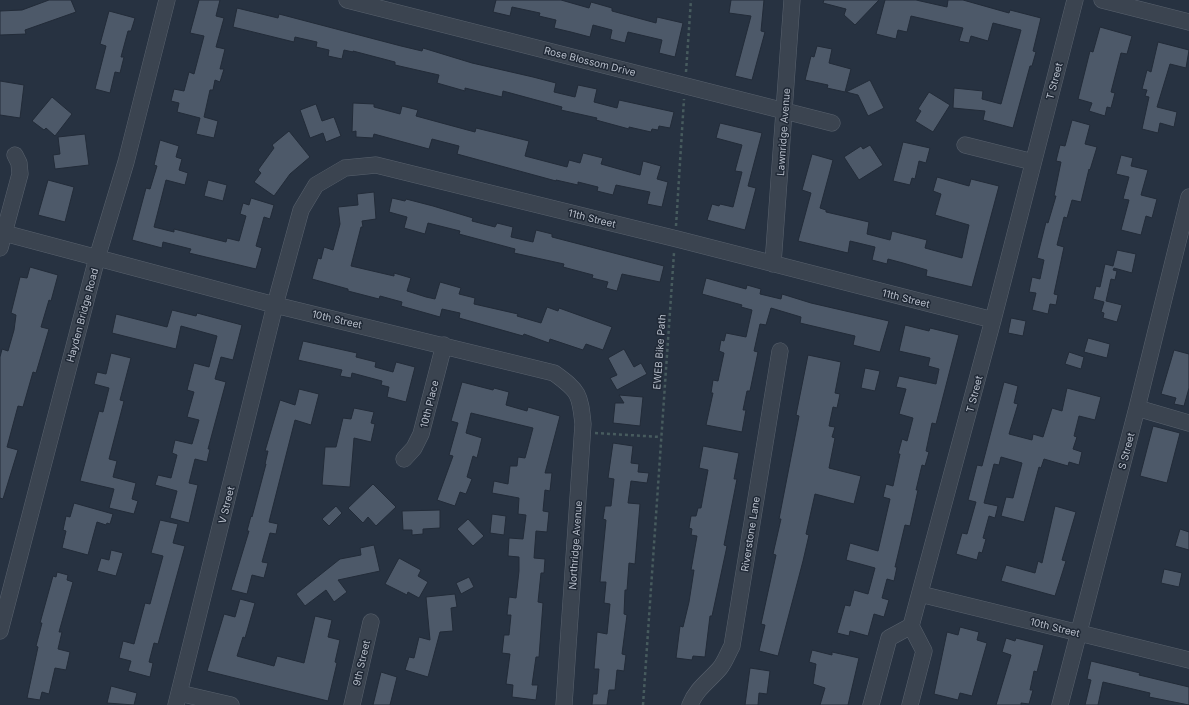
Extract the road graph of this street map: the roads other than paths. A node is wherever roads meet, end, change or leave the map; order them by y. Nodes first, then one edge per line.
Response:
1 (167, 0) edge
2 (347, 0) edge
3 (792, 0) edge
4 (1075, 0) edge
5 (1102, 0) edge
6 (1189, 22) edge
7 (785, 111) junction
8 (832, 124) dead end
9 (965, 145) dead end
10 (15, 155) dead end
11 (1033, 162) junction
12 (1189, 197) edge
13 (1, 238) edge
14 (97, 258) junction
15 (773, 264) junction
16 (275, 305) junction
17 (994, 320) junction
18 (444, 345) junction
19 (780, 351) dead end
20 (573, 387) joint
21 (1137, 408) junction
22 (1189, 423) edge
23 (404, 459) dead end
24 (920, 594) junction
25 (371, 622) dead end
26 (912, 626) junction
27 (0, 631) edge
28 (1078, 632) junction
29 (1189, 660) edge
30 (178, 699) edge
31 (231, 705) edge
32 (352, 705) edge
33 (564, 705) edge
34 (690, 705) edge
35 (871, 705) edge
36 (910, 705) edge
37 (1060, 705) edge

1 - 14 street, Hayden Bridge Road
2 - 7 street, Rose Blossom Drive
3 - 7 street, Lawnridge Avenue
4 - 11 street, T Street
5 - 6 street
7 - 8 street, Rose Blossom Drive
7 - 15 street, Lawnridge Avenue
9 - 11 street
10 - 13 street
11 - 17 street, T Street
12 - 21 street, S Street
13 - 14 street, 10th Street
14 - 16 street, 10th Street
14 - 27 street, Hayden Bridge Road
15 - 16 street, 11th Street
15 - 17 street, 11th Street
16 - 18 street, 10th Street
16 - 30 street, V Street
17 - 24 street, T Street
18 - 20 street, 10th Street
18 - 23 street, 10th Place
19 - 34 street, Riverstone Lane
20 - 33 street, Northridge Avenue
21 - 22 street
21 - 28 street, S Street
24 - 26 street, T Street
24 - 28 street, 10th Street
25 - 32 street, 9th Street
26 - 35 street
26 - 36 street
28 - 29 street, 10th Street
28 - 37 street, S Street
30 - 31 street

